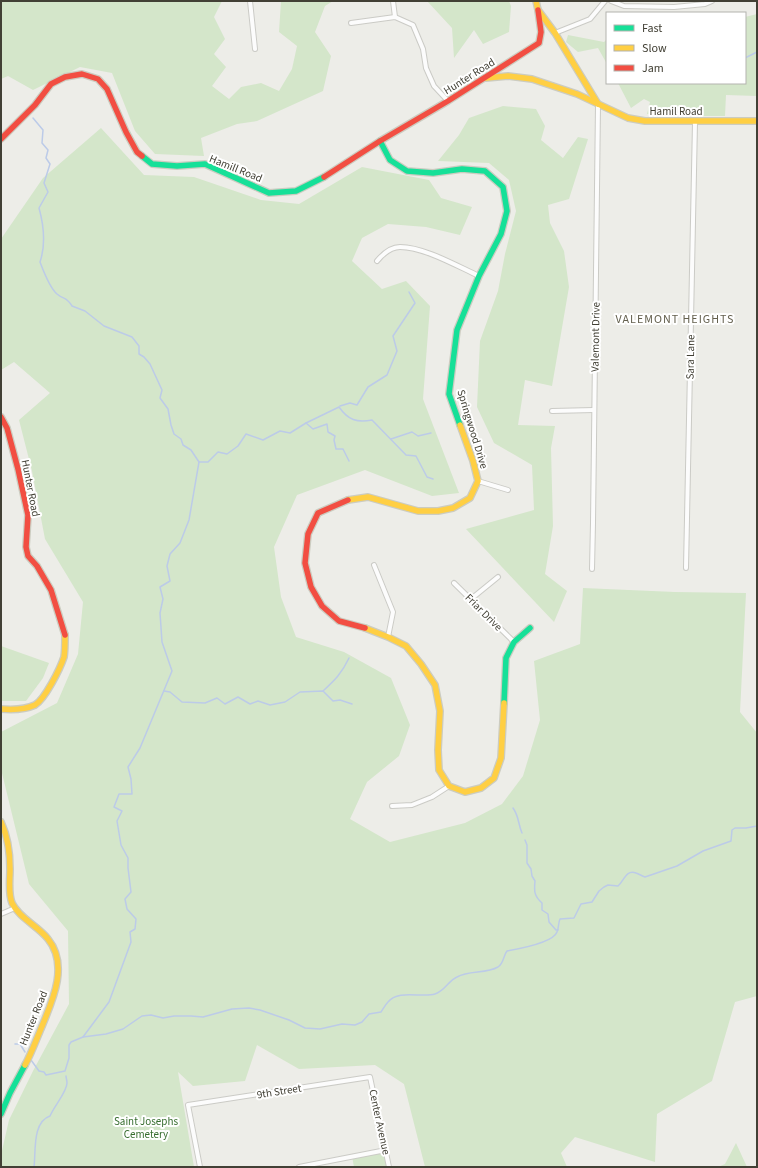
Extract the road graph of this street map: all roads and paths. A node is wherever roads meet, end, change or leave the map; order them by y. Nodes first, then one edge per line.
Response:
1 (250, 1) edge
2 (393, 1) edge
3 (536, 1) edge
4 (605, 1) edge
5 (611, 1) edge
6 (712, 1) edge
7 (538, 10) junction
8 (395, 17) junction
9 (351, 23) dead end
10 (555, 33) junction
11 (255, 49) dead end
12 (484, 78) junction
13 (448, 101) junction
14 (598, 105) junction
15 (757, 121) edge
16 (695, 122) junction
17 (1, 139) edge
18 (380, 141) junction
19 (377, 261) dead end
20 (479, 276) junction
21 (594, 410) junction
22 (552, 411) dead end
23 (1, 417) edge
24 (478, 481) junction
25 (508, 490) dead end
26 (374, 565) dead end
27 (686, 568) dead end
28 (592, 569) dead end
29 (498, 576) dead end
30 (454, 583) dead end
31 (471, 599) junction
32 (530, 628) dead end
33 (388, 637) junction
34 (514, 642) junction
35 (1, 709) edge
36 (449, 786) junction
37 (392, 806) dead end
38 (1, 822) edge
39 (15, 908) junction
40 (1, 914) edge
41 (370, 1076) joint
42 (1, 1114) edge
43 (386, 1150) junction
44 (200, 1167) edge
45 (299, 1167) edge
46 (389, 1167) edge

1 - 11 street
2 - 8 street
3 - 7 street
4 - 10 street
5 - 6 street
7 - 10 street
7 - 12 street, Hunter Road
8 - 9 street
8 - 13 street
10 - 14 street
12 - 13 street, Hunter Road
12 - 14 street, Hamil Road
13 - 18 street, Hunter Road
14 - 16 street, Hamil Road
14 - 21 street, Valemont Drive
15 - 16 street, Hamil Road
16 - 27 street, Sara Lane
17 - 18 street, Hamill Road
18 - 20 street, Springwood Drive
19 - 20 street
20 - 24 street, Springwood Drive
21 - 22 street
21 - 28 street, Valemont Drive
23 - 35 street, Hunter Road
24 - 25 street
24 - 33 street, Springwood Drive
26 - 33 street
29 - 31 street
30 - 31 street, Friar Drive
31 - 34 street, Friar Drive
32 - 34 street
33 - 36 street, Springwood Drive
34 - 36 street
36 - 37 street
38 - 39 street
39 - 40 street
39 - 42 street, Hunter Road
41 - 43 street, Center Avenue
41 - 44 street, 9th Street
43 - 45 street
43 - 46 street, Center Avenue

